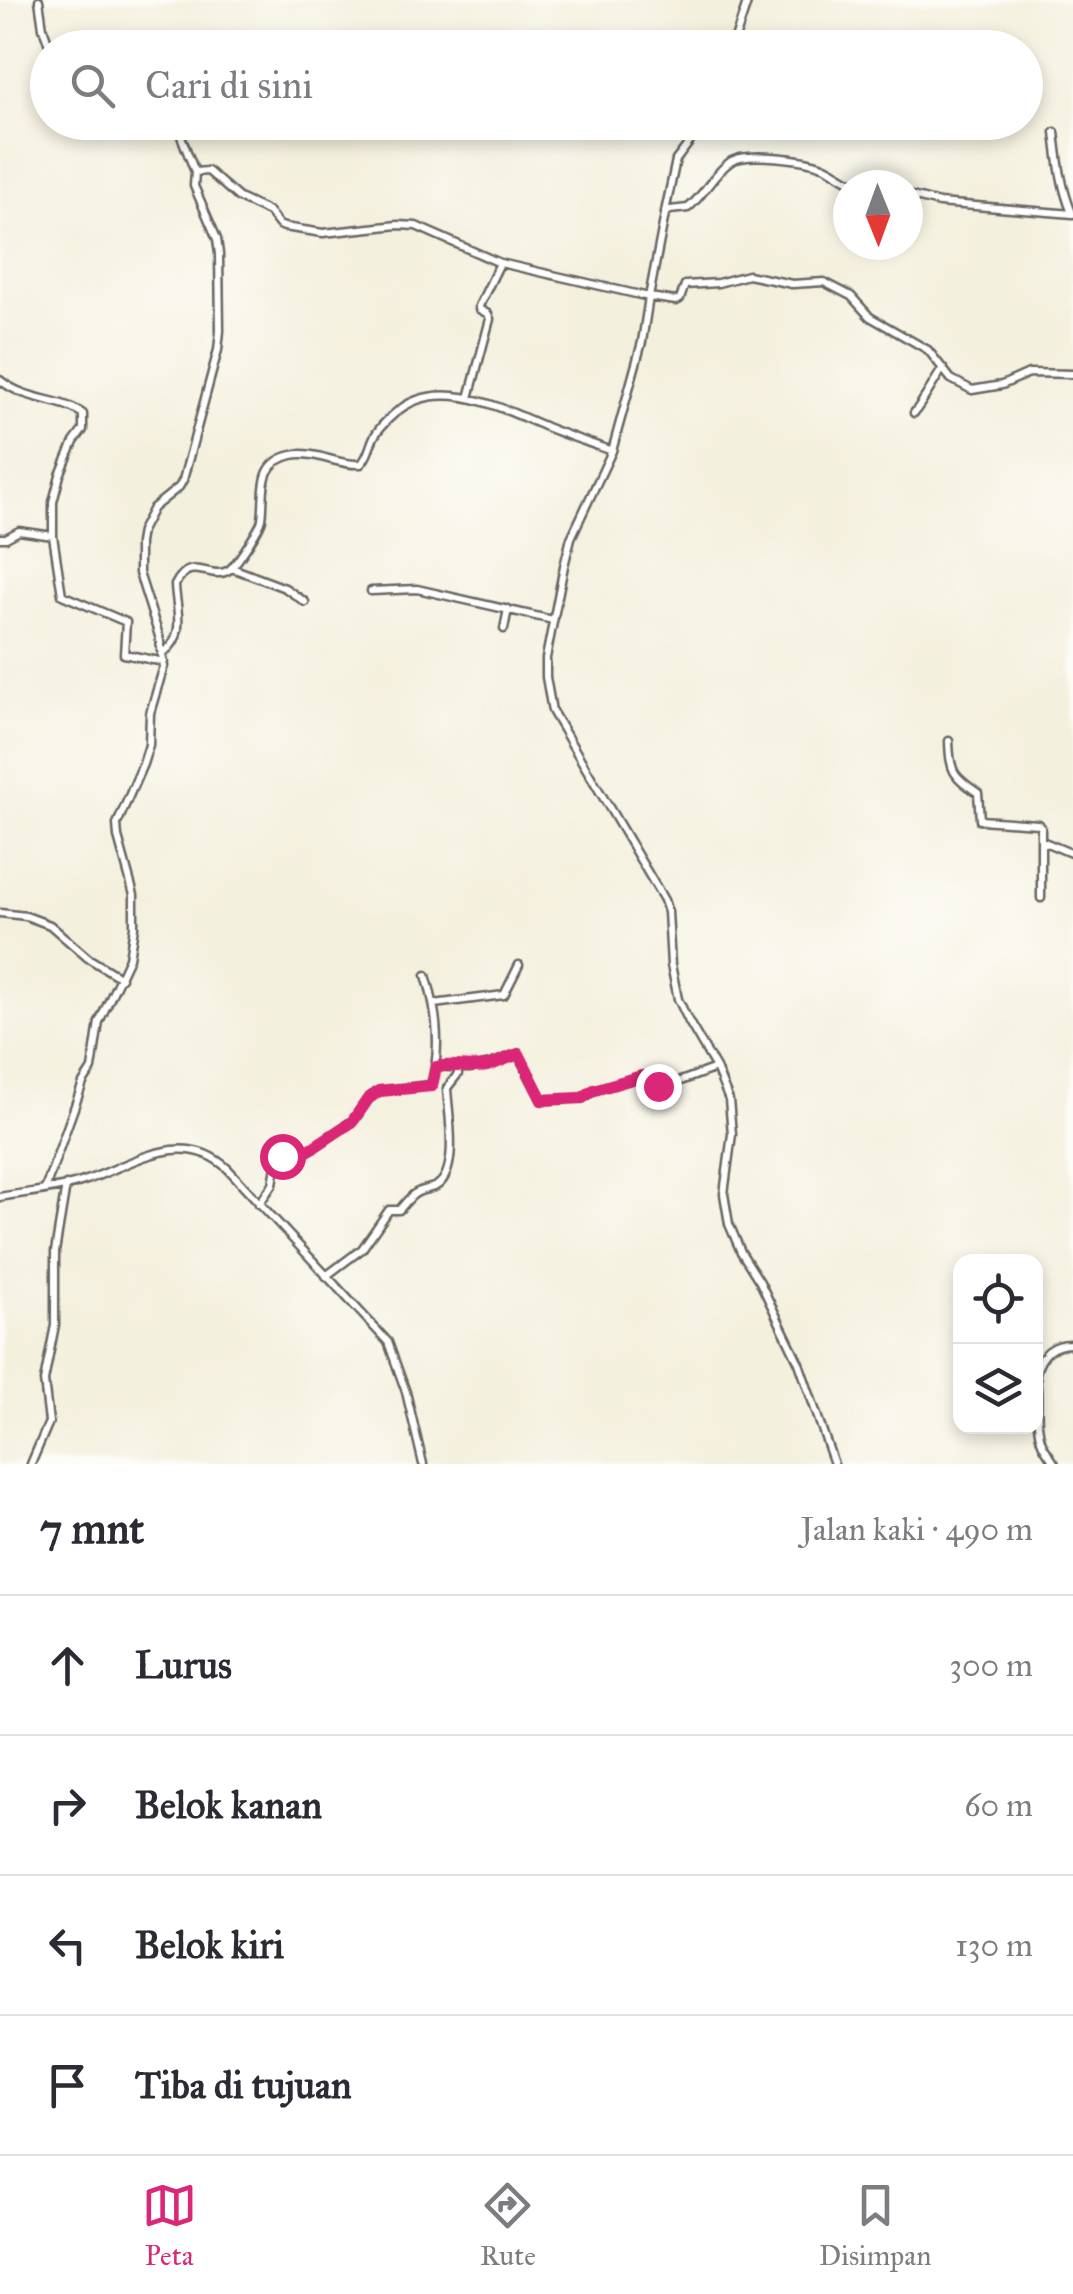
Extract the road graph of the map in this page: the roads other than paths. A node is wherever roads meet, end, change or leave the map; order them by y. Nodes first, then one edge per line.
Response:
1 (40, 0) edge
2 (748, 0) edge
3 (44, 30) edge
4 (738, 30) edge
5 (1055, 132) dead end
6 (183, 140) edge
7 (691, 140) edge
8 (833, 171) edge
9 (195, 172) junction
10 (923, 200) edge
11 (664, 214) junction
12 (1072, 214) edge
13 (500, 263) junction
14 (649, 297) junction
15 (943, 368) junction
16 (1073, 374) edge
17 (0, 380) edge
18 (469, 398) junction
19 (914, 414) dead end
20 (612, 451) junction
21 (53, 536) junction
22 (0, 538) edge
23 (232, 568) junction
24 (371, 591) dead end
25 (305, 602) dead end
26 (508, 609) junction
27 (552, 620) junction
28 (504, 628) dead end
29 (163, 652) junction
30 (164, 662) junction
31 (950, 741) dead end
32 (1041, 840) junction
33 (1073, 854) edge
34 (1041, 898) dead end
35 (0, 913) edge
36 (519, 965) dead end
37 (426, 975) dead end
38 (121, 978) junction
39 (434, 1004) junction
40 (436, 1067) junction
41 (458, 1067) junction
42 (716, 1068) junction
43 (66, 1185) junction
44 (45, 1190) junction
45 (0, 1197) edge
46 (260, 1204) junction
47 (326, 1276) junction
48 (1073, 1344) edge
49 (1043, 1358) edge
50 (1040, 1434) edge
51 (31, 1464) edge
52 (423, 1464) edge
53 (834, 1464) edge
54 (1055, 1464) edge

1 - 3 street
2 - 4 street
5 - 12 street
6 - 9 street
7 - 11 street
8 - 11 street
9 - 13 street
9 - 29 street
10 - 12 street
11 - 14 street
13 - 14 street
13 - 18 street
14 - 15 street
14 - 20 street
15 - 16 street
15 - 19 street
17 - 21 street
18 - 20 street
18 - 23 street
20 - 27 street
21 - 22 street
21 - 30 street
23 - 25 street
23 - 29 street
24 - 26 street
26 - 27 street
26 - 28 street
27 - 42 street
29 - 30 street
30 - 38 street
31 - 32 street
32 - 33 street
32 - 34 street
35 - 38 street
36 - 39 street
37 - 39 street
38 - 44 street
39 - 40 street
40 - 41 street
40 - 46 street
41 - 42 street
41 - 47 street
42 - 53 street
43 - 44 street
43 - 46 street
43 - 51 street
44 - 45 street
46 - 47 street
47 - 52 street
48 - 49 street
50 - 54 street

